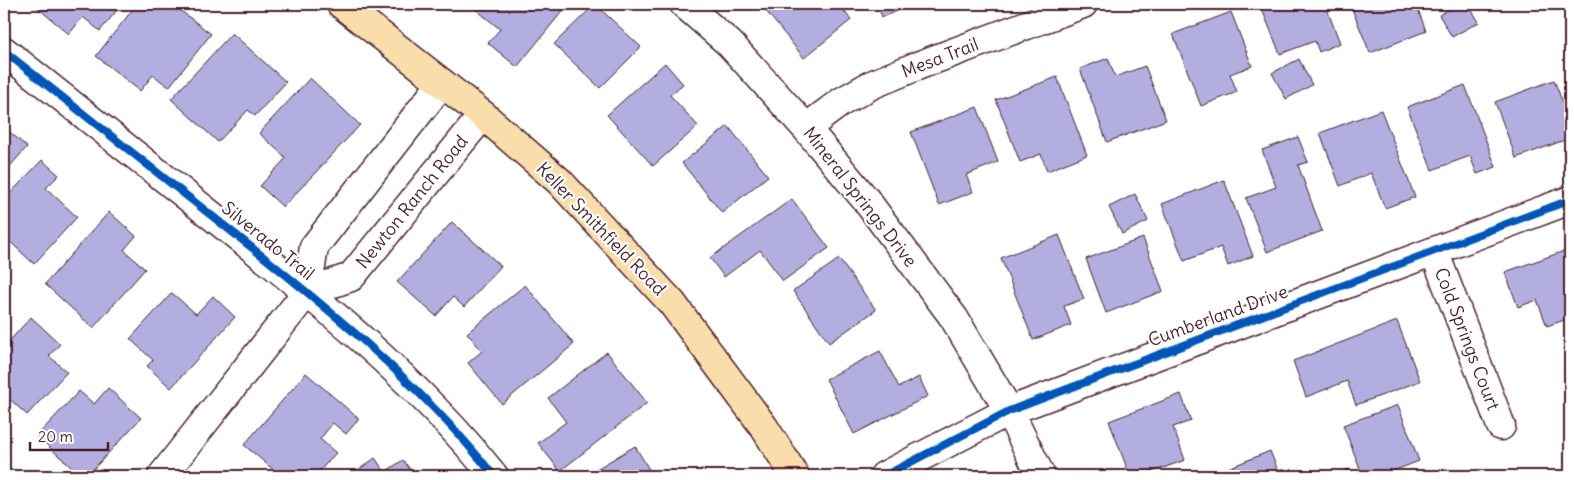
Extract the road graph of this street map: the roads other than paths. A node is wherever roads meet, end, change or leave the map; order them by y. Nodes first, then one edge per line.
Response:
1 (341, 4) edge
2 (684, 4) edge
3 (1083, 4) edge
4 (4, 51) edge
5 (442, 83) junction
6 (483, 115) junction
7 (806, 128) junction
8 (1570, 200) edge
9 (1434, 251) junction
10 (307, 292) junction
11 (1009, 411) junction
12 (1501, 426) dead end
13 (162, 476) edge
14 (494, 476) edge
15 (795, 476) edge
16 (884, 476) edge
17 (1042, 476) edge

1 - 5 main road, Keller Smithfield Road
2 - 7 street, Mineral Springs Drive
3 - 7 street, Mesa Trail
4 - 10 street, Silverado Trail
5 - 6 main road, Keller Smithfield Road
5 - 10 street
6 - 10 street, Newton Ranch Road
6 - 15 main road, Keller Smithfield Road
7 - 11 street, Mineral Springs Drive
8 - 9 street, Cumberland Drive
9 - 11 street, Cumberland Drive
9 - 12 street, Cold Springs Court
10 - 13 street
10 - 14 street, Silverado Trail
11 - 16 street, Cumberland Drive
11 - 17 street, Mineral Springs Drive

